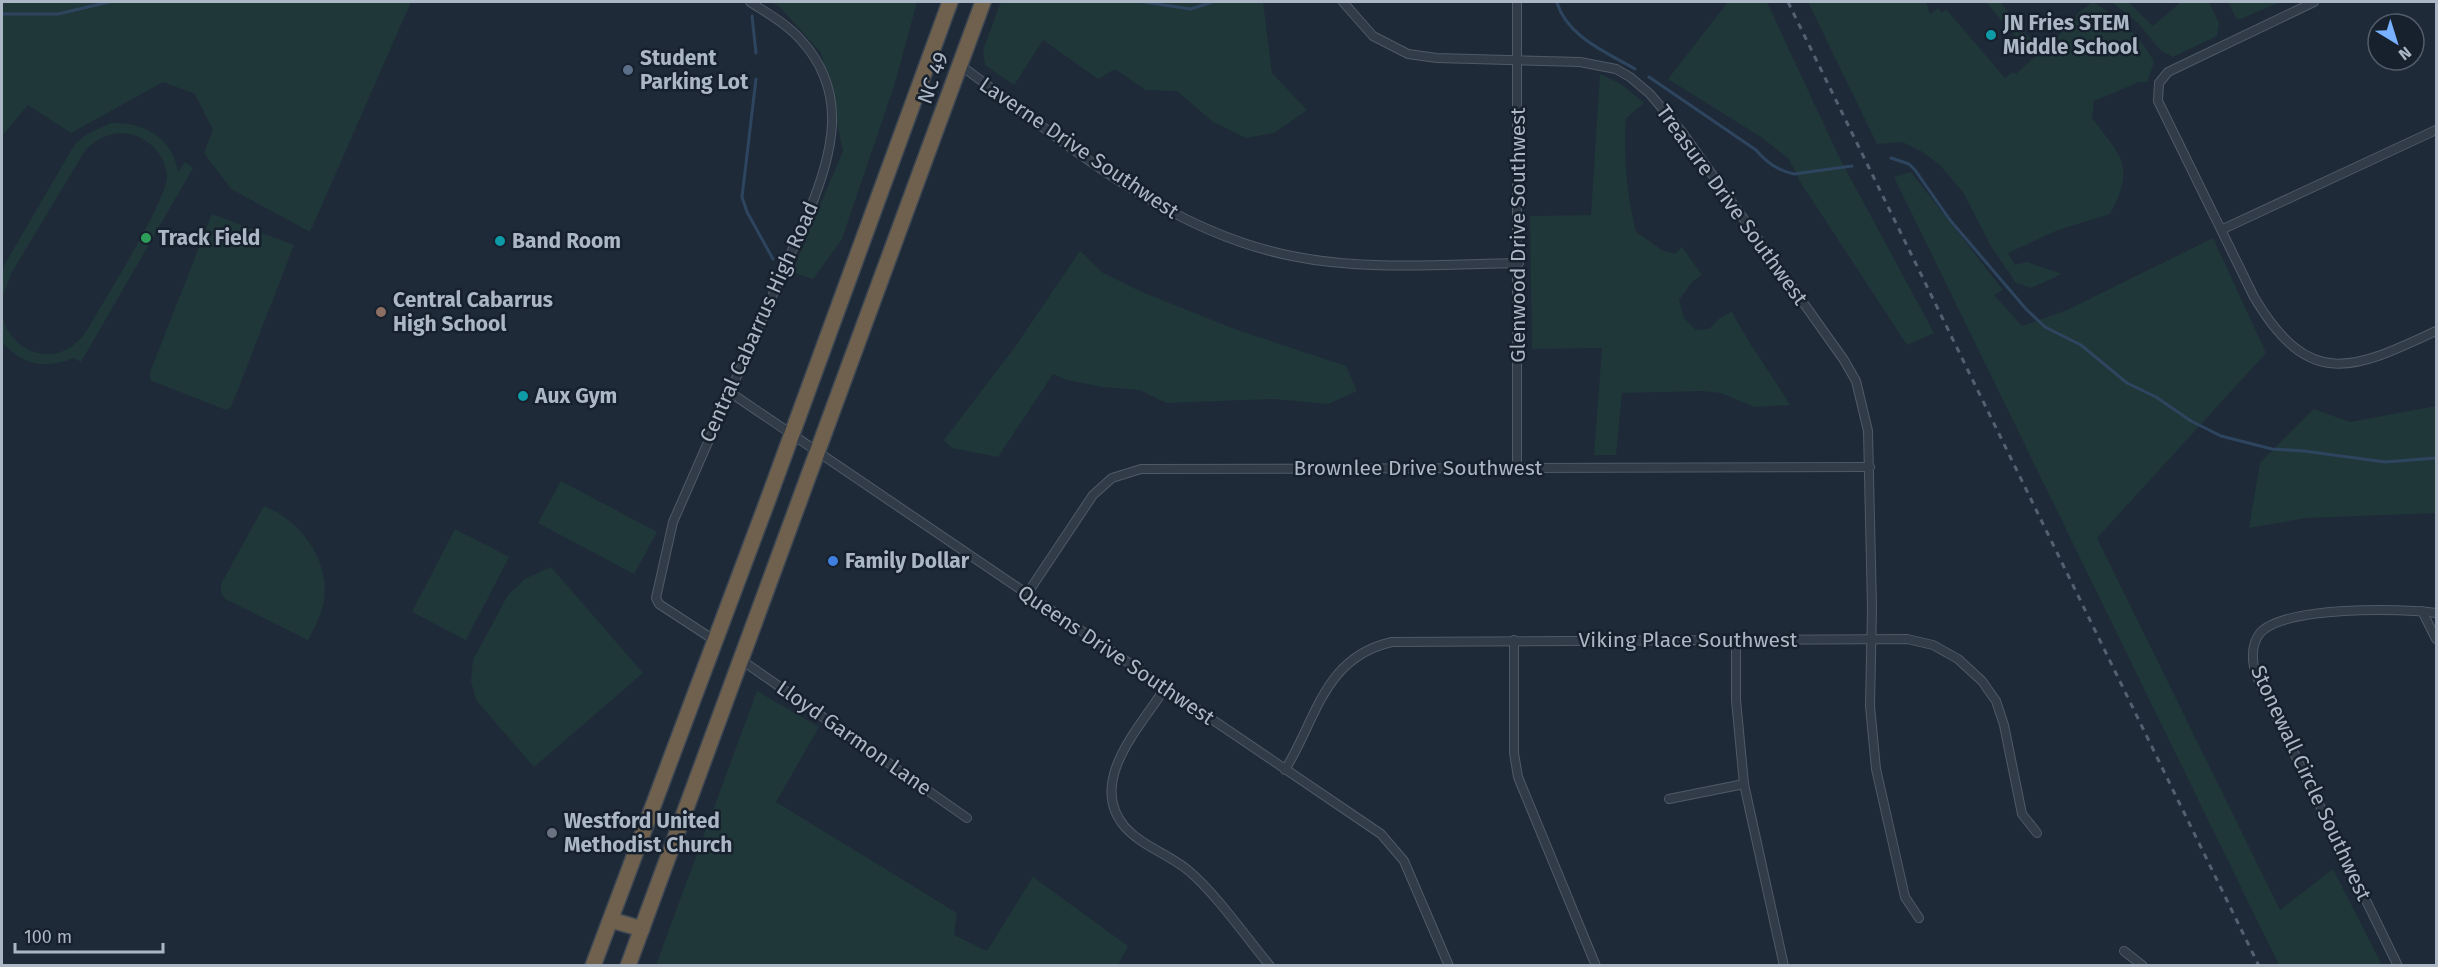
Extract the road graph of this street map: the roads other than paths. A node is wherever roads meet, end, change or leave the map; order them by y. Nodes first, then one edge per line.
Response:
1 (750, 2) edge
2 (950, 2) edge
3 (983, 2) edge
4 (1343, 2) edge
5 (1517, 2) edge
6 (2314, 2) edge
7 (1519, 61) junction
8 (960, 65) junction
9 (2436, 130) edge
10 (2223, 229) junction
11 (1519, 263) junction
12 (2436, 331) edge
13 (728, 391) junction
14 (790, 435) junction
15 (817, 451) junction
16 (1870, 467) junction
17 (1517, 468) junction
18 (1027, 594) junction
19 (2422, 611) junction
20 (2436, 613) edge
21 (1871, 639) junction
22 (2436, 639) edge
23 (714, 640) junction
24 (1514, 640) junction
25 (1737, 640) junction
26 (740, 659) junction
27 (1165, 688) junction
28 (1285, 770) junction
29 (1744, 784) junction
30 (1670, 799) dead end
31 (967, 818) dead end
32 (2037, 833) dead end
33 (1919, 918) dead end
34 (611, 920) junction
35 (642, 929) junction
36 (2124, 951) dead end
37 (593, 966) edge
38 (628, 966) edge
39 (1270, 966) edge
40 (1449, 966) edge
41 (1596, 966) edge
42 (1784, 966) edge
43 (2143, 966) edge
44 (2398, 966) edge

1 - 13 street, Central Cabarrus High Road
2 - 14 highway, NC 49
3 - 8 highway, NC 49 / NC 49
4 - 7 street, Treasure Drive Southwest
5 - 7 street, Glenwood Drive Southwest
6 - 10 street
7 - 11 street, Glenwood Drive Southwest
7 - 16 street, Treasure Drive Southwest
8 - 11 street, Laverne Drive Southwest
8 - 15 highway, NC 49 / NC 49
9 - 10 street
10 - 12 street
11 - 17 street, Glenwood Drive Southwest
13 - 14 street, Queens Drive Southwest
13 - 23 street, Central Cabarrus High Road
14 - 15 street, Queens Drive Southwest
14 - 23 highway, NC 49
15 - 18 street, Queens Drive Southwest
15 - 26 highway, NC 49
16 - 17 street, Brownlee Drive Southwest
16 - 21 street, Treasure Drive Southwest
17 - 18 street, Brownlee Drive Southwest
18 - 27 street, Queens Drive Southwest
19 - 20 street, Stonewall Circle Southwest
19 - 22 street
19 - 44 street, Stonewall Circle Southwest
21 - 25 street, Viking Place Southwest
21 - 32 street, Viking Place Southwest
21 - 33 street, Treasure Drive Southwest
23 - 34 highway, NC 49
24 - 25 street, Viking Place Southwest
24 - 28 street, Viking Place Southwest
24 - 41 street
25 - 29 street
26 - 31 street, Lloyd Garmon Lane
26 - 35 highway, NC 49
27 - 28 street, Queens Drive Southwest
27 - 39 street
28 - 40 street, Queens Drive Southwest
29 - 30 street
29 - 42 street
34 - 35 highway
34 - 37 highway, NC 49
35 - 38 highway, NC 49
36 - 43 street

